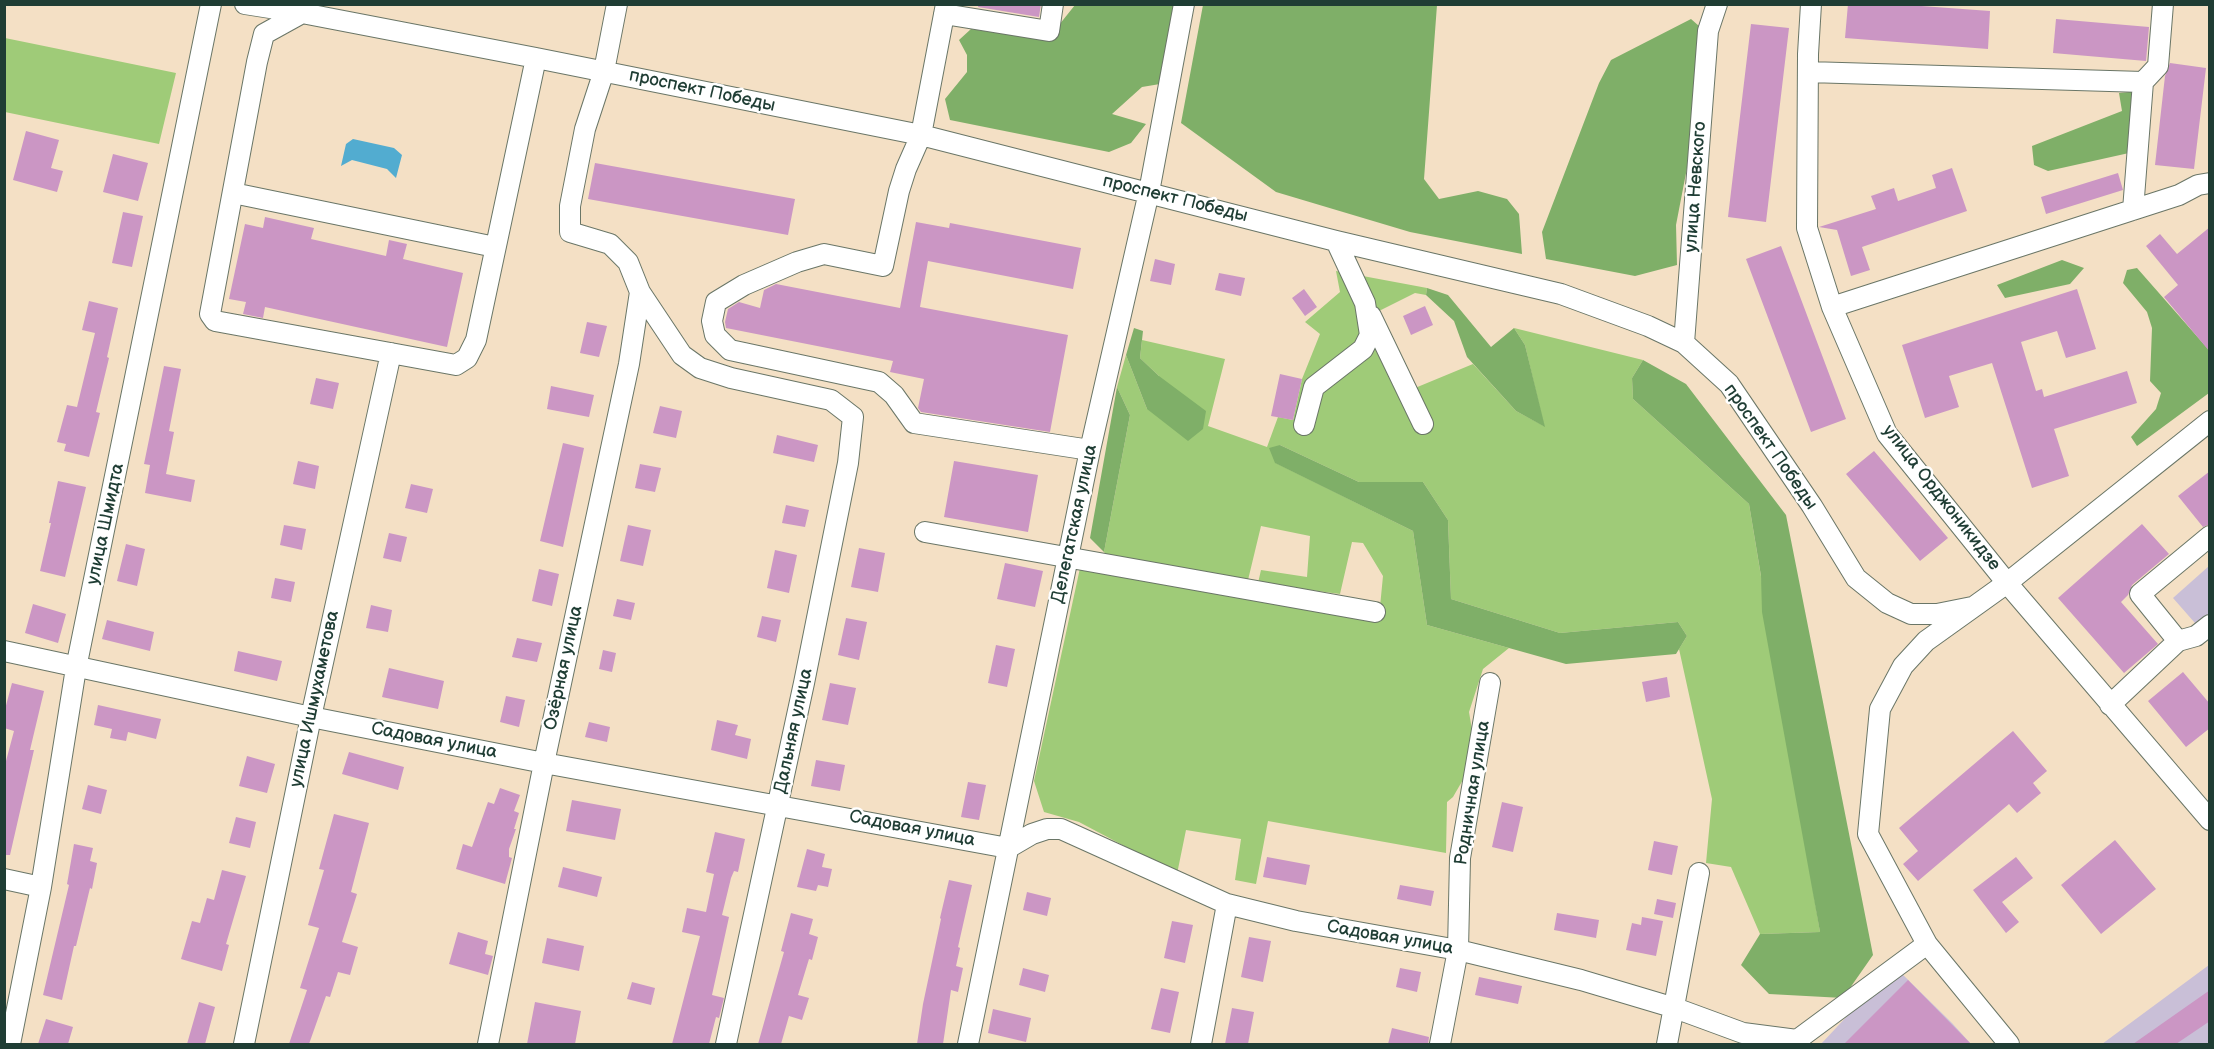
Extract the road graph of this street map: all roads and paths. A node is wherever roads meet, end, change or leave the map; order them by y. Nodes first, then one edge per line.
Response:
1 (211, 4) edge
2 (245, 4) edge
3 (617, 4) edge
4 (1053, 4) edge
5 (1184, 4) edge
6 (1718, 4) edge
7 (1811, 4) edge
8 (2163, 4) edge
9 (945, 9) edge
10 (302, 13) junction
11 (536, 58) junction
12 (604, 71) junction
13 (1808, 72) junction
14 (2143, 82) junction
15 (921, 135) junction
16 (2210, 183) edge
17 (1149, 192) junction
18 (233, 193) junction
19 (2133, 210) junction
20 (1336, 241) junction
21 (495, 247) junction
22 (640, 292) junction
23 (1365, 303) junction
24 (1832, 307) junction
25 (1684, 343) junction
26 (391, 353) junction
27 (2210, 420) edge
28 (1423, 424) dead end
29 (1305, 425) dead end
30 (1090, 450) junction
31 (925, 532) dead end
32 (2210, 536) edge
33 (1068, 557) junction
34 (2007, 583) junction
35 (1972, 607) junction
36 (1375, 612) dead end
37 (2210, 625) edge
38 (2178, 641) junction
39 (4, 651) edge
40 (76, 668) junction
41 (1490, 683) dead end
42 (2110, 705) junction
43 (311, 717) junction
44 (544, 763) junction
45 (779, 805) junction
46 (2210, 820) edge
47 (1008, 848) junction
48 (1699, 873) dead end
49 (4, 879) edge
50 (41, 887) junction
51 (1227, 904) junction
52 (1927, 944) junction
53 (1458, 950) junction
54 (1675, 1008) junction
55 (10, 1044) edge
56 (244, 1044) edge
57 (488, 1044) edge
58 (726, 1044) edge
59 (968, 1044) edge
60 (1201, 1044) edge
61 (1440, 1044) edge
62 (1667, 1044) edge
63 (2008, 1044) edge

1 - 40 street, улица Шмидта
2 - 10 street, проспект Победы
3 - 12 street
4 - 9 street
5 - 17 street, Делегатская улица
6 - 25 street, улица Невского
7 - 13 street, улица Орджоникидзе
8 - 14 street
9 - 15 street
10 - 11 street, проспект Победы
10 - 18 street
11 - 12 street, проспект Победы
11 - 21 street
12 - 15 street, проспект Победы
12 - 22 street
13 - 14 street
13 - 24 street, улица Орджоникидзе
14 - 19 street
15 - 17 street, проспект Победы
15 - 30 street
16 - 19 street
17 - 20 street, проспект Победы
17 - 30 street, Делегатская улица
18 - 21 street
18 - 26 street
19 - 24 street
20 - 23 street
20 - 25 street, проспект Победы
21 - 26 street
22 - 44 street, Озёрная улица
22 - 45 street, Дальняя улица
23 - 28 street
23 - 29 street
24 - 34 street, улица Орджоникидзе
25 - 35 street, проспект Победы
26 - 43 street, улица Ишмухаметова
27 - 34 street
30 - 33 street, Делегатская улица
31 - 33 street
32 - 38 street
33 - 36 street
33 - 47 street, Делегатская улица
34 - 35 street
34 - 42 street, улица Орджоникидзе
35 - 52 street
37 - 38 street
38 - 42 street
39 - 40 street, Садовая улица
40 - 43 street, Садовая улица
40 - 50 street, улица Шмидта
41 - 53 street, Родничная улица
42 - 46 street, улица Орджоникидзе
43 - 44 street, Садовая улица
43 - 56 street, улица Ишмухаметова
44 - 45 street, Садовая улица
44 - 57 street, Озёрная улица
45 - 47 street, Садовая улица
45 - 58 street, Дальняя улица
47 - 51 street, Садовая улица
47 - 59 street, Делегатская улица
48 - 54 street
49 - 50 street
50 - 55 street, улица Шмидта
51 - 53 street, Садовая улица
51 - 60 street
52 - 54 street, Садовая улица
52 - 63 street
53 - 54 street, Садовая улица
53 - 61 street, Родничная улица
54 - 62 street

